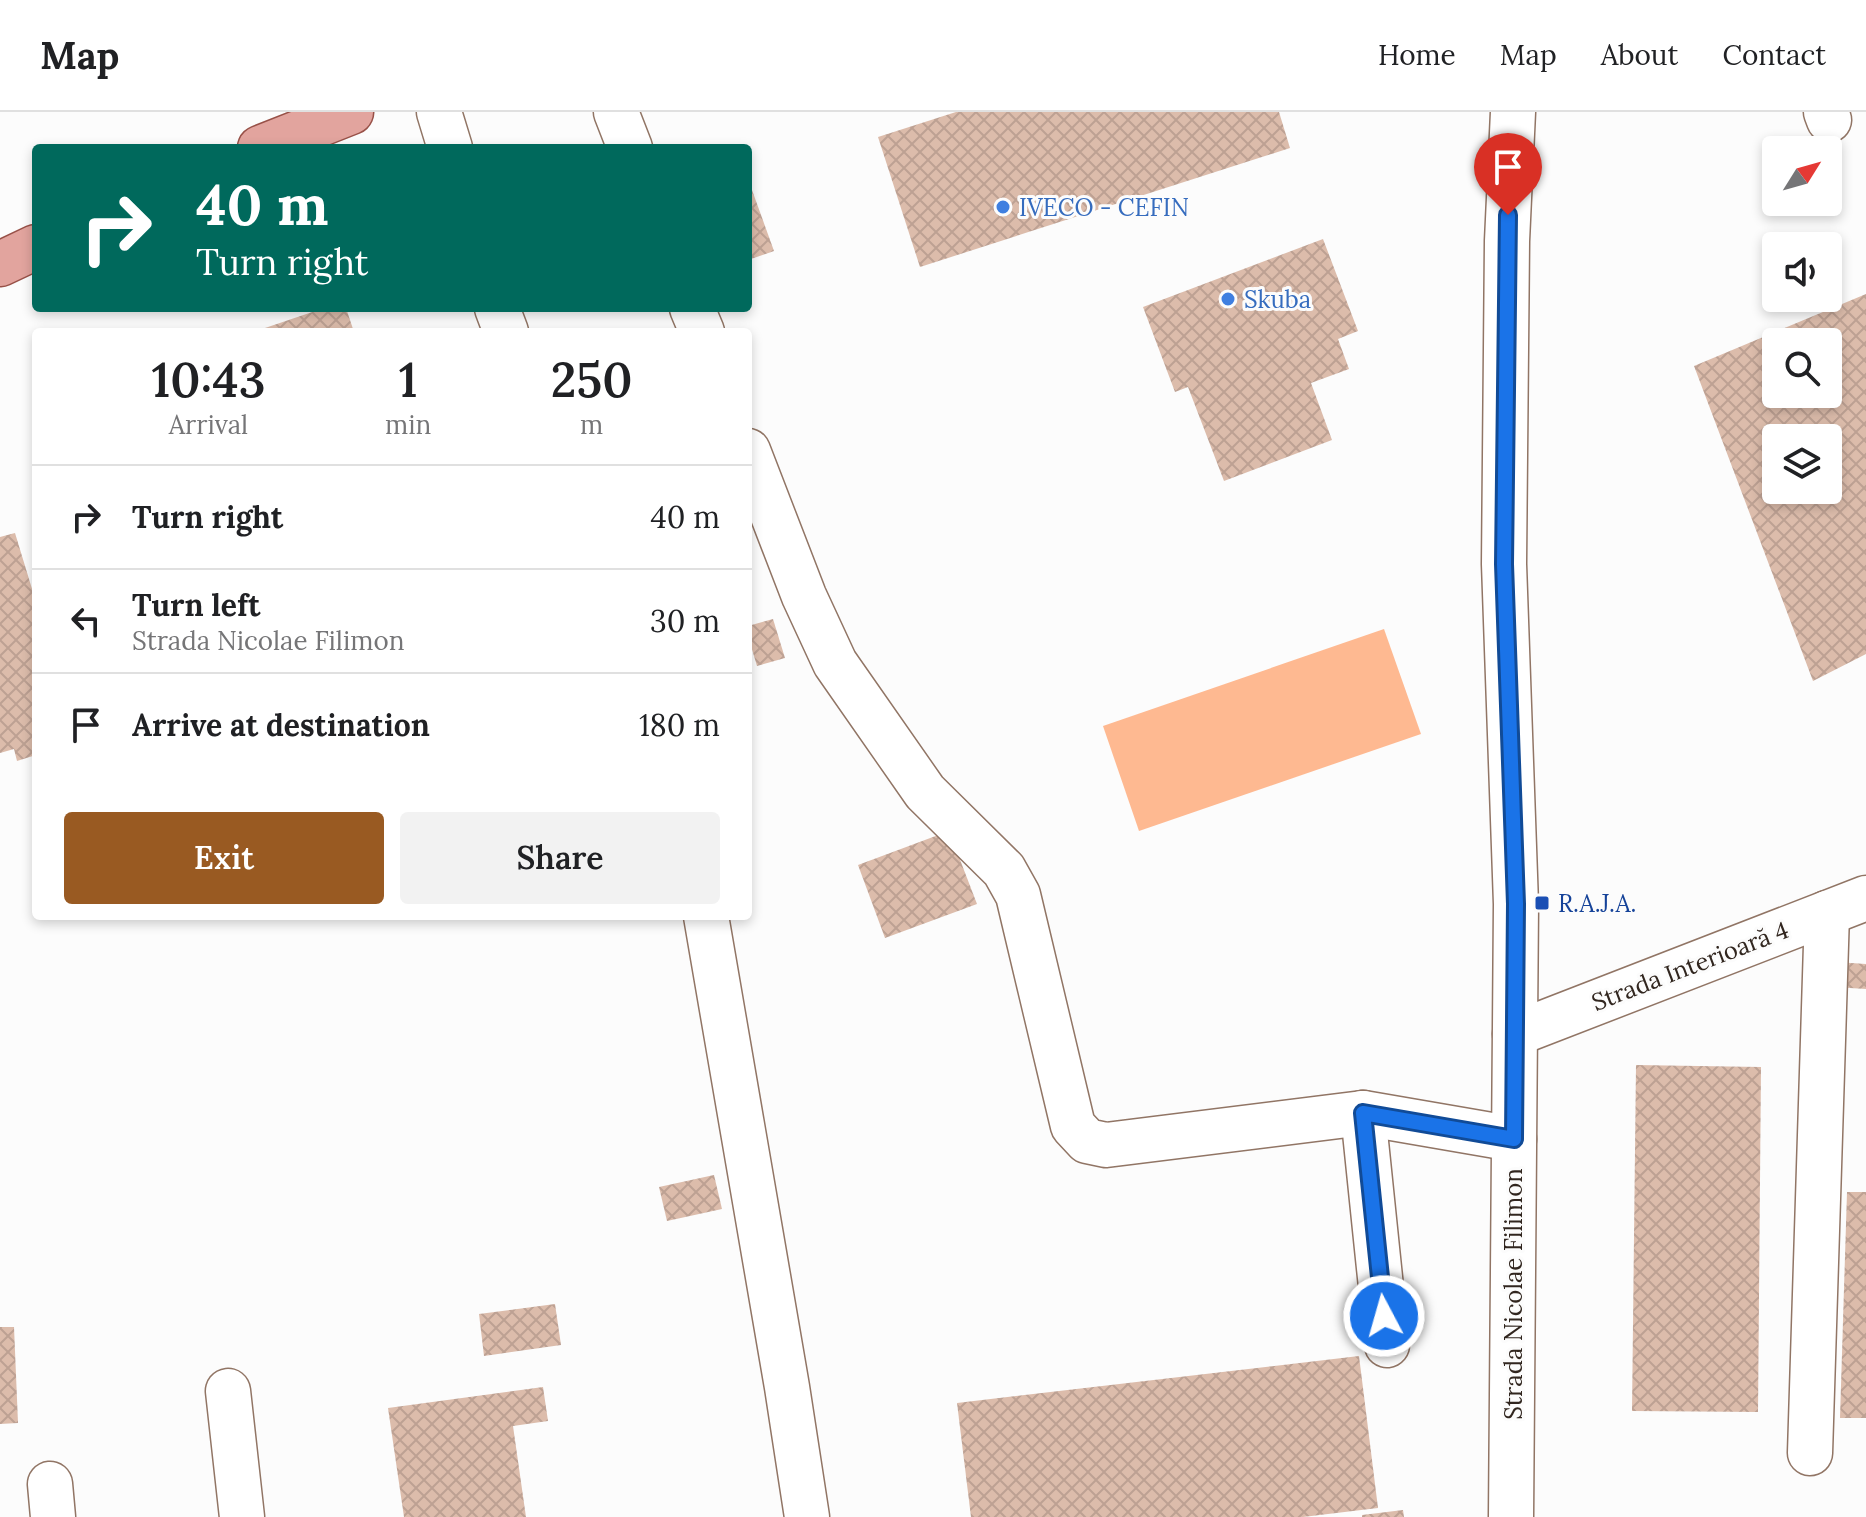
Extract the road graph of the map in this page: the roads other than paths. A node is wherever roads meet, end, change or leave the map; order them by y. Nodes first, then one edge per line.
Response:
1 (351, 112) edge
2 (439, 112) edge
3 (616, 112) edge
4 (1513, 112) edge
5 (270, 144) edge
6 (449, 144) edge
7 (628, 144) edge
8 (32, 249) edge
9 (0, 264) edge
10 (752, 461) edge
11 (1846, 906) edge
12 (707, 920) edge
13 (1515, 1034) junction
14 (1363, 1113) junction
15 (1514, 1139) junction
16 (1387, 1345) dead end
17 (228, 1391) dead end
18 (1810, 1453) dead end
19 (242, 1517) edge
20 (807, 1517) edge
21 (1511, 1517) edge

1 - 5 main road
2 - 6 street
3 - 7 street
4 - 13 street, Strada Nicolae Filimon
8 - 9 main road
10 - 14 street
11 - 13 street, Strada Interioară 4
11 - 18 street
12 - 20 street
13 - 15 street, Strada Nicolae Filimon
14 - 15 street
14 - 16 street
15 - 21 street, Strada Nicolae Filimon
17 - 19 street

